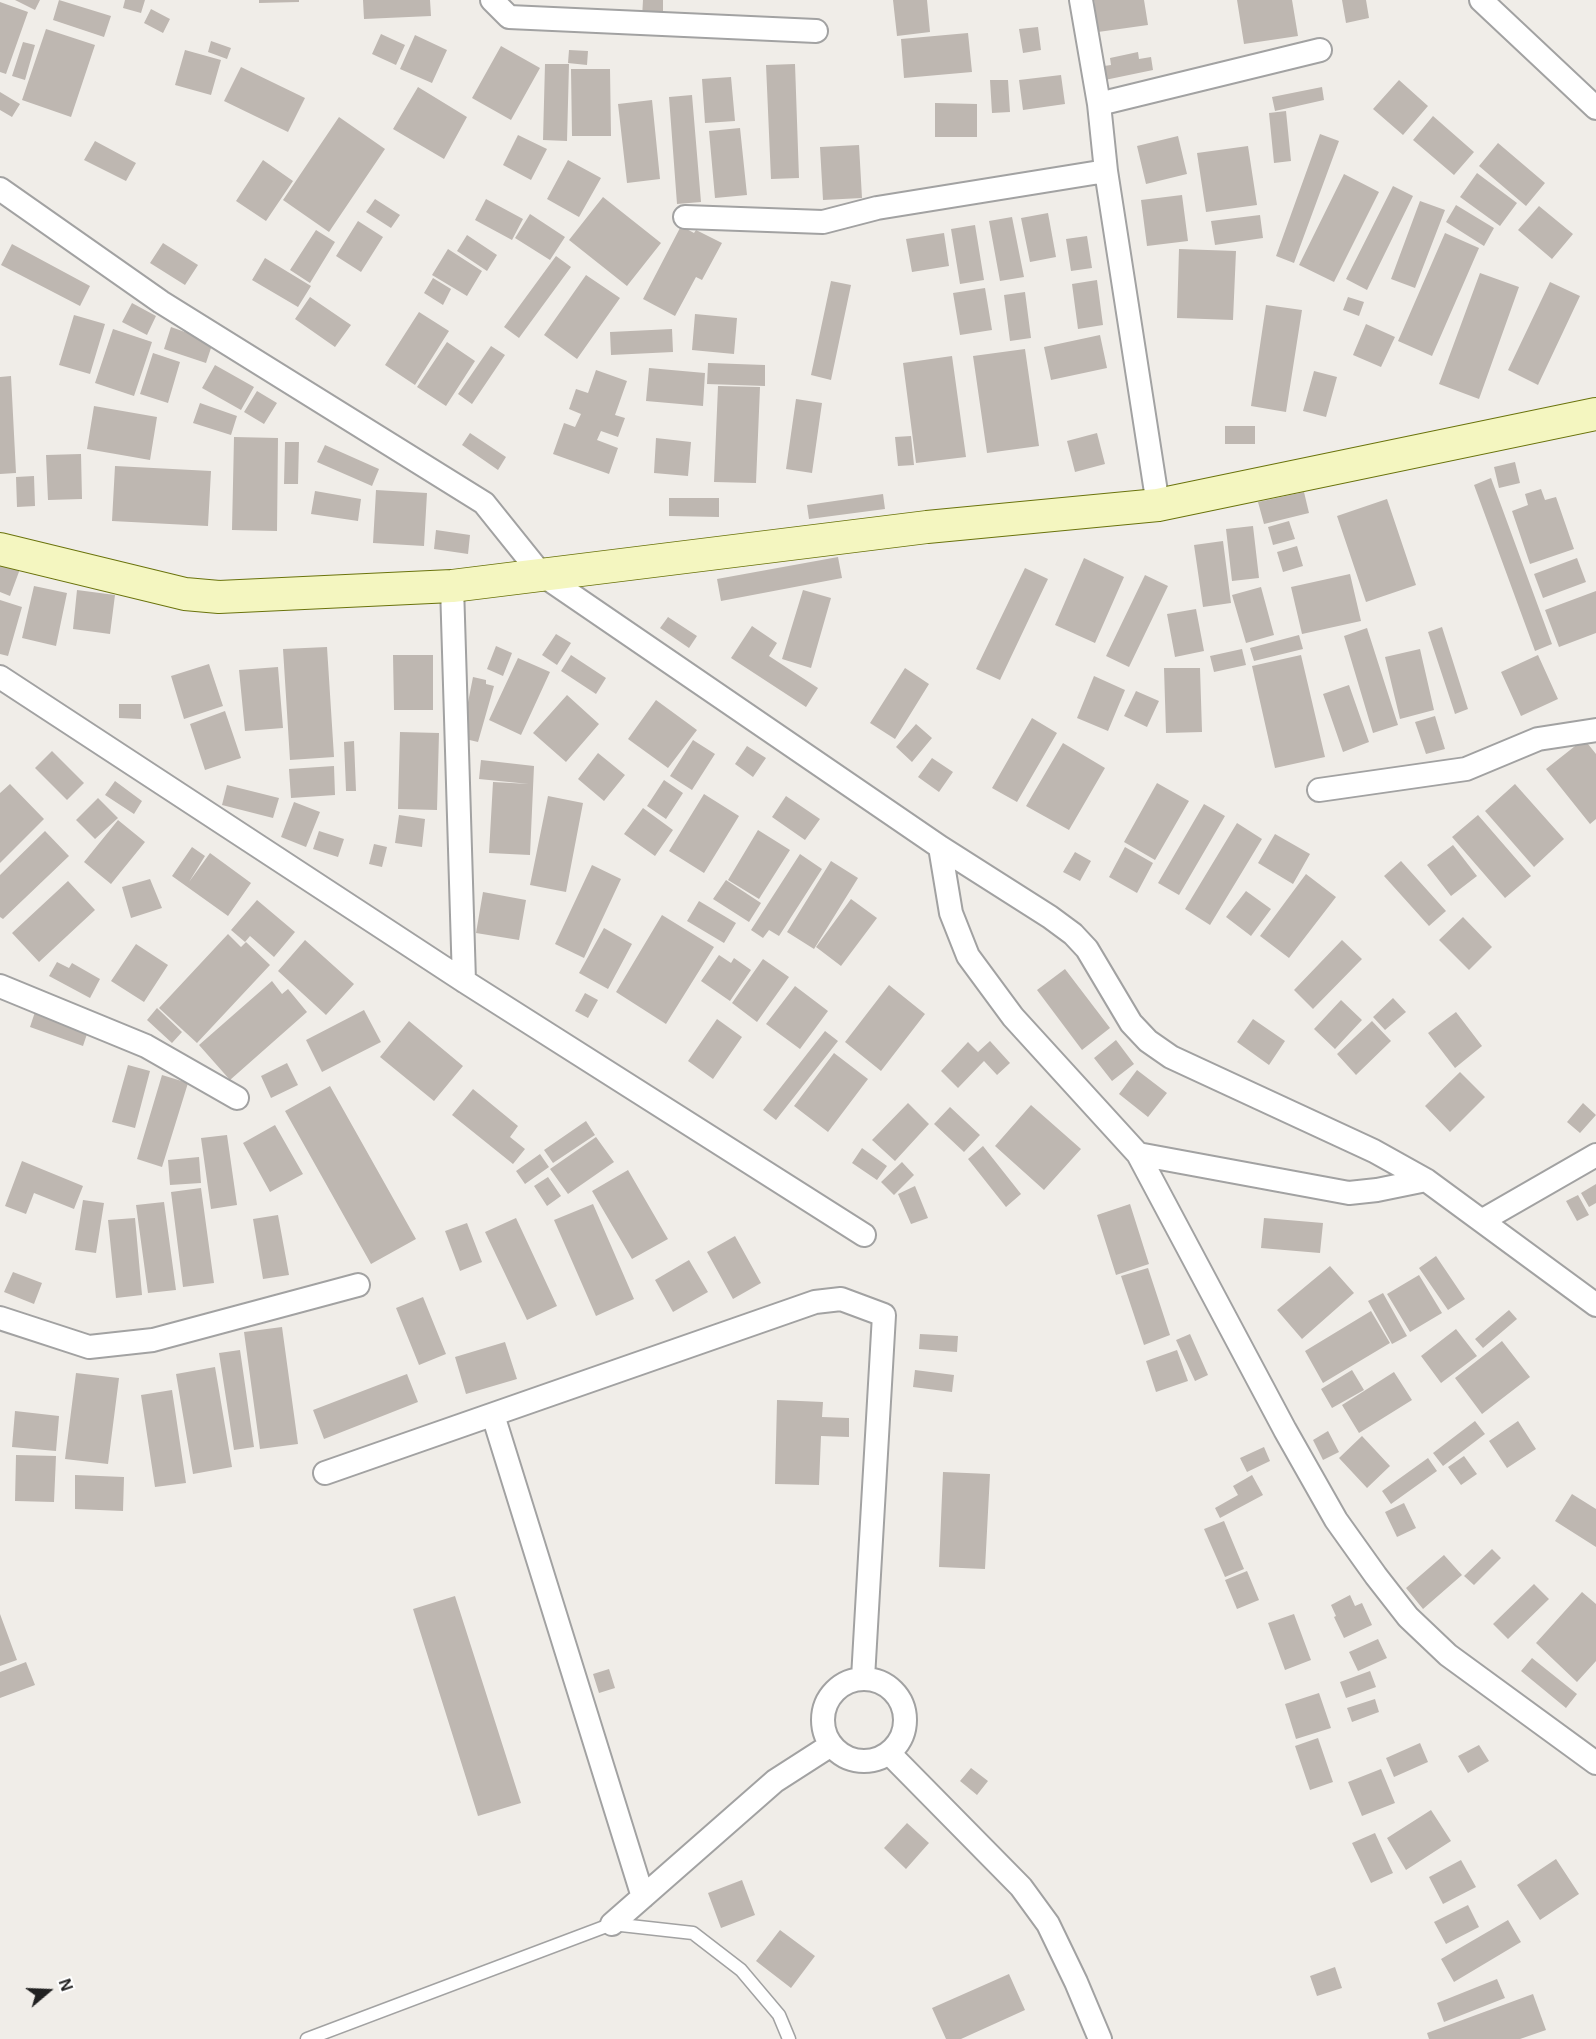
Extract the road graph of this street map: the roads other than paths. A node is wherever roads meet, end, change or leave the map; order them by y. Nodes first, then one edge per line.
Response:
1 (492, 0) edge
2 (1081, 0) edge
3 (1481, 0) edge
4 (816, 30) dead end
5 (1320, 50) dead end
6 (1099, 104) junction
7 (1596, 108) edge
8 (1106, 171) junction
9 (0, 189) edge
10 (685, 217) dead end
11 (1596, 414) edge
12 (1158, 505) junction
13 (0, 549) edge
14 (541, 574) junction
15 (452, 586) junction
16 (0, 676) edge
17 (1596, 730) edge
18 (1319, 790) dead end
19 (940, 848) junction
20 (464, 981) junction
21 (0, 986) edge
22 (237, 1098) dead end
23 (1138, 1154) junction
24 (1596, 1155) edge
25 (1426, 1180) junction
26 (1483, 1220) junction
27 (864, 1235) dead end
28 (358, 1285) dead end
29 (1596, 1305) edge
30 (0, 1318) edge
31 (493, 1414) junction
32 (325, 1473) dead end
33 (863, 1678) junction
34 (831, 1745) junction
35 (889, 1753) junction
36 (1596, 1763) edge
37 (643, 1897) junction
38 (612, 1924) junction
39 (307, 2039) edge
40 (789, 2039) edge
41 (1100, 2039) edge

1 - 4 street
2 - 6 street
3 - 7 street
5 - 6 street
6 - 8 street
8 - 10 street
8 - 12 street
9 - 14 street
11 - 12 main road
12 - 14 main road
13 - 15 main road
14 - 15 main road
14 - 19 street
15 - 20 street
16 - 20 street
17 - 18 street
19 - 23 street
19 - 25 street
20 - 27 street
21 - 22 street
23 - 25 street
23 - 36 street
24 - 26 street
25 - 26 street
26 - 29 street
28 - 30 street
31 - 32 street
31 - 33 street
31 - 37 street
33 - 34 street
33 - 35 street
34 - 35 street
34 - 37 street
35 - 41 street
37 - 38 street
38 - 39 lane
38 - 40 lane

